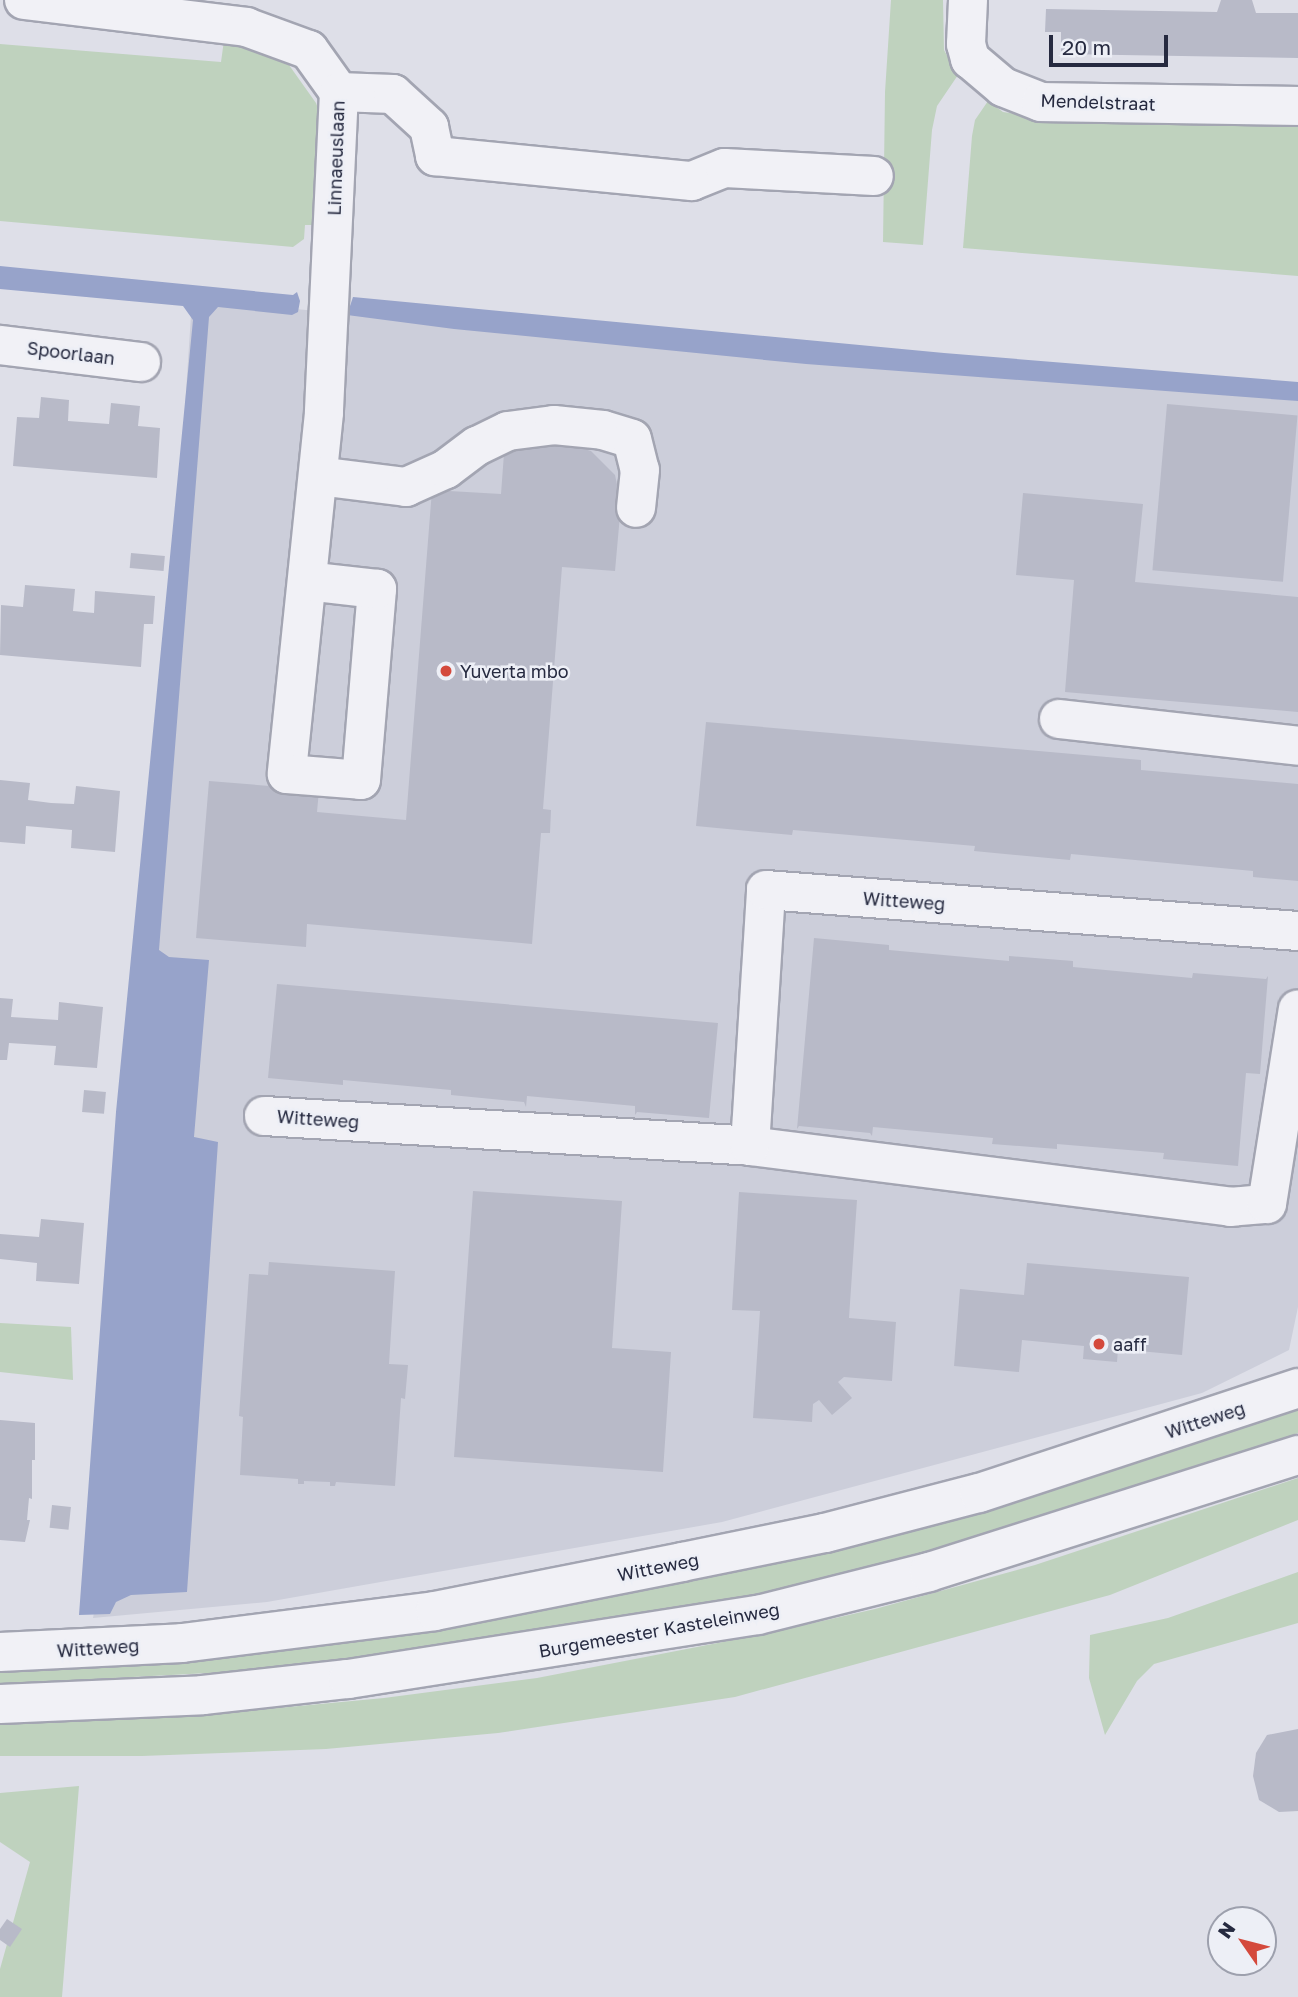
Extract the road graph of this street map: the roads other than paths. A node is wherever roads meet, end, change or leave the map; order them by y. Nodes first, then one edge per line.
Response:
1 (24, 0) edge
2 (968, 0) edge
3 (339, 92) junction
4 (1298, 106) edge
5 (874, 176) dead end
6 (0, 345) edge
7 (141, 362) dead end
8 (318, 476) junction
9 (636, 508) dead end
10 (307, 581) junction
11 (1059, 719) dead end
12 (1298, 746) edge
13 (1298, 931) edge
14 (1298, 1009) edge
15 (264, 1116) dead end
16 (750, 1146) junction
17 (1298, 1388) edge
18 (1298, 1455) edge
19 (0, 1652) edge
20 (0, 1704) edge

1 - 3 street, Linnaeuslaan
2 - 4 street, Mendelstraat
3 - 5 street
3 - 8 street, Linnaeuslaan
6 - 7 street, Spoorlaan
8 - 9 street
8 - 10 street, Linnaeuslaan
10 - 10 street, Linnaeuslaan
11 - 12 street
13 - 16 street, Witteweg
14 - 16 street, Witteweg
15 - 16 street, Witteweg
17 - 19 street, Witteweg
18 - 20 street, Burgemeester Kasteleinweg

